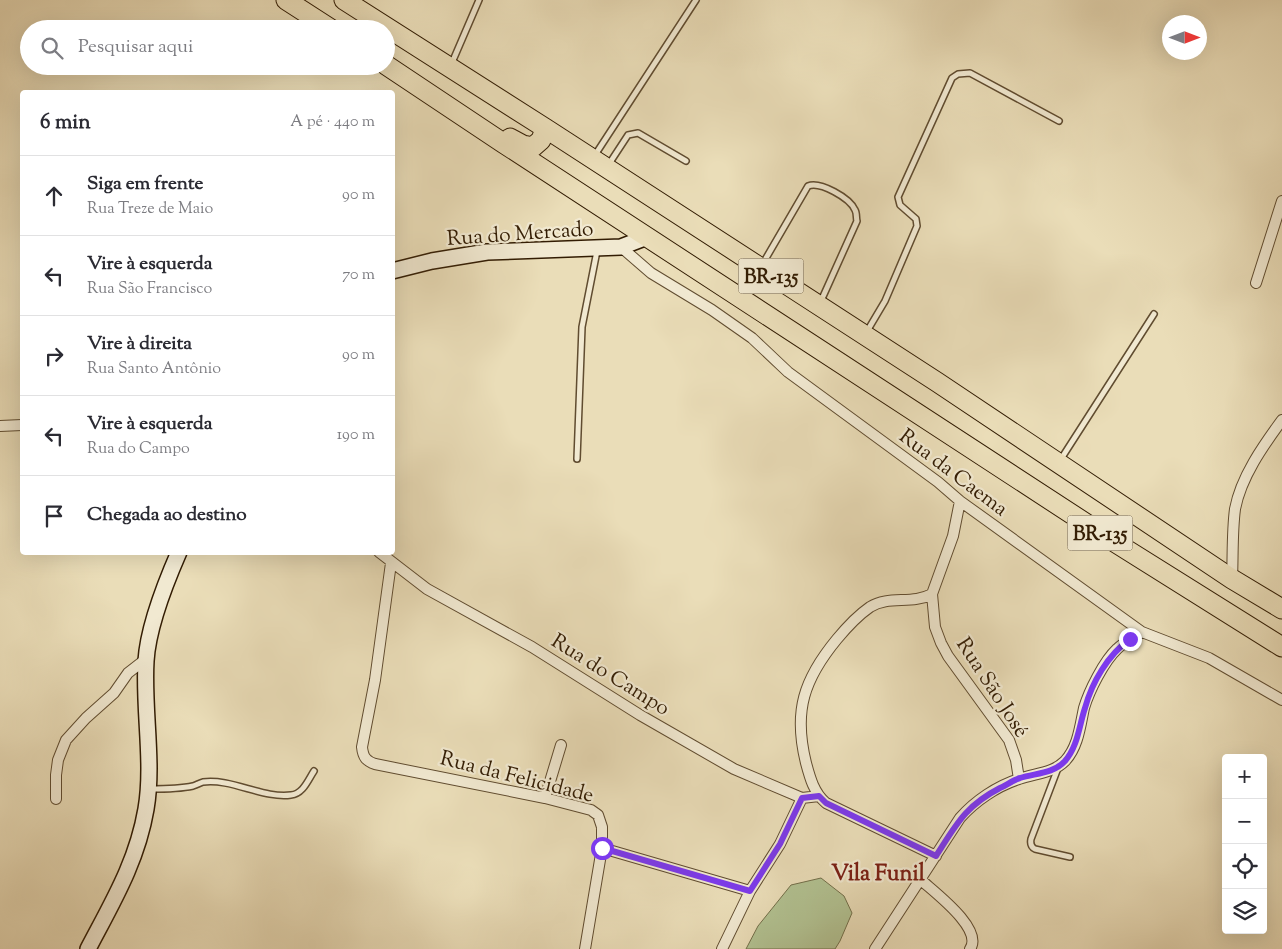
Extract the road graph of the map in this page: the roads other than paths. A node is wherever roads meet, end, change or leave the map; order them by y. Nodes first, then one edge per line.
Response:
1 (286, 0) edge
2 (344, 0) edge
3 (479, 0) edge
4 (696, 0) edge
5 (314, 18) junction
6 (317, 20) edge
7 (318, 20) edge
8 (375, 20) edge
9 (395, 33) edge
10 (395, 61) edge
11 (450, 68) junction
12 (395, 71) edge
13 (1058, 121) dead end
14 (545, 128) junction
15 (686, 161) dead end
16 (599, 164) junction
17 (1282, 201) edge
18 (616, 216) junction
19 (648, 236) junction
20 (621, 247) junction
21 (598, 248) junction
22 (760, 268) junction
23 (395, 270) edge
24 (1256, 283) dead end
25 (819, 306) junction
26 (1154, 314) dead end
27 (864, 336) junction
28 (1282, 420) edge
29 (20, 425) edge
30 (0, 426) edge
31 (577, 459) dead end
32 (1058, 464) junction
33 (960, 501) junction
34 (178, 555) edge
35 (382, 555) edge
36 (391, 563) junction
37 (1232, 579) junction
38 (932, 594) junction
39 (1282, 609) edge
40 (1142, 632) junction
41 (1282, 648) edge
42 (146, 660) junction
43 (1282, 700) edge
44 (561, 744) dead end
45 (1058, 768) junction
46 (314, 771) dead end
47 (1019, 779) junction
48 (147, 789) junction
49 (819, 796) junction
50 (545, 798) junction
51 (802, 798) junction
52 (56, 799) dead end
53 (602, 848) junction
54 (936, 856) junction
55 (1070, 857) dead end
56 (921, 880) junction
57 (750, 891) junction
58 (88, 949) edge
59 (588, 949) edge
60 (722, 949) edge
61 (875, 949) edge
62 (970, 949) edge

1 - 5 highway
2 - 8 highway, BR-135
3 - 11 lane
4 - 16 lane
5 - 6 highway
5 - 7 highway
9 - 11 highway, BR-135
10 - 14 highway
11 - 14 highway, BR-135
12 - 18 highway, BR-135
13 - 27 lane
14 - 16 highway, BR-135
15 - 16 lane
16 - 22 highway, BR-135
17 - 24 street
18 - 19 highway, BR-135
18 - 20 street, Rua do Mercado
19 - 20 street, Rua do Mercado
19 - 41 highway, BR-135
20 - 21 street, Rua do Mercado
20 - 33 street, Rua da Caema
21 - 23 street, Rua do Mercado
21 - 31 lane
22 - 25 highway, BR-135
22 - 25 lane
25 - 27 highway, BR-135
26 - 32 lane
27 - 32 highway, BR-135
28 - 37 street
29 - 30 street
32 - 37 highway, BR-135
33 - 38 street, Rua São José
33 - 40 street, Rua da Caema
34 - 42 street
35 - 36 street, Rua do Campo
36 - 50 street, Rua da Felicidade
36 - 51 street, Rua do Campo
37 - 39 highway, BR-135
38 - 47 street, Rua São José
38 - 49 street
40 - 43 street, Rua da Caema
40 - 45 street
42 - 48 street
42 - 52 street
44 - 50 street
45 - 47 street
45 - 55 lane
46 - 48 lane
47 - 54 street
48 - 58 street
49 - 51 street, Rua do Campo
49 - 54 street
50 - 53 street, Rua da Felicidade
51 - 57 street
53 - 57 street
53 - 59 street, Rua da Felicidade
54 - 56 street
56 - 61 street
56 - 62 street
57 - 60 street

